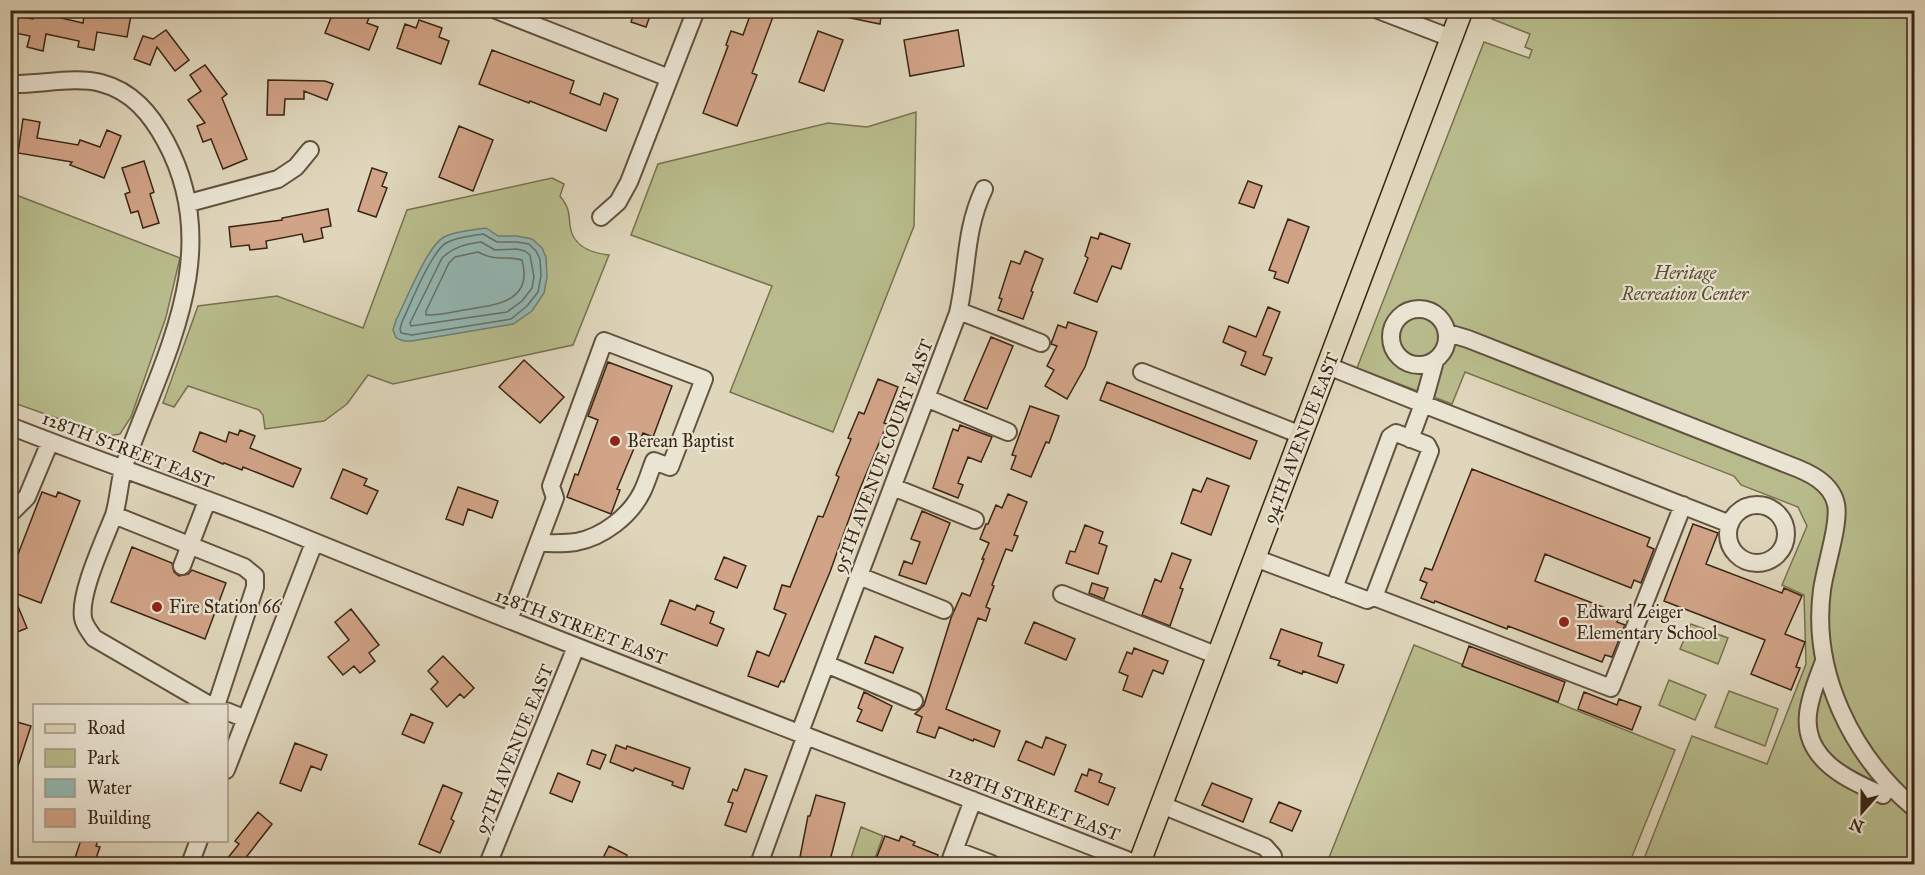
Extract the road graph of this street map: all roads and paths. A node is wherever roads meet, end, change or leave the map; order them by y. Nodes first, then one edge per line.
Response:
1 (496, 10) edge
2 (696, 10) edge
3 (1378, 10) edge
4 (1462, 10) edge
5 (1451, 38) junction
6 (669, 78) junction
7 (10, 84) edge
8 (310, 150) dead end
9 (984, 189) dead end
10 (189, 203) junction
11 (601, 217) dead end
12 (959, 311) junction
13 (1448, 333) junction
14 (1041, 343) dead end
15 (1435, 361) junction
16 (1328, 366) junction
17 (1142, 372) dead end
18 (926, 398) junction
19 (1423, 404) junction
20 (10, 426) edge
21 (1008, 432) dead end
22 (1301, 435) junction
23 (1410, 439) junction
24 (50, 441) junction
25 (123, 469) junction
26 (892, 487) junction
27 (207, 501) junction
28 (1683, 505) junction
29 (14, 515) edge
30 (114, 515) junction
31 (975, 520) dead end
32 (1730, 524) dead end
33 (314, 543) junction
34 (538, 543) junction
35 (190, 545) junction
36 (1255, 558) junction
37 (182, 566) dead end
38 (859, 576) junction
39 (1334, 588) junction
40 (1062, 594) dead end
41 (1374, 597) junction
42 (945, 610) dead end
43 (508, 620) junction
44 (576, 647) junction
45 (1218, 656) junction
46 (1824, 660) junction
47 (826, 664) junction
48 (914, 701) dead end
49 (209, 704) edge
50 (216, 704) edge
51 (228, 712) edge
52 (246, 719) junction
53 (803, 734) junction
54 (228, 765) edge
55 (1883, 795) dead end
56 (973, 800) junction
57 (1162, 805) junction
58 (1914, 808) edge
59 (199, 842) edge
60 (952, 857) edge
61 (190, 864) edge
62 (488, 864) edge
63 (759, 864) edge
64 (992, 864) edge
65 (1138, 864) edge
66 (1271, 864) edge

1 - 6 street
2 - 6 street
3 - 5 street
4 - 5 main road, 94TH AVENUE EAST
5 - 16 main road, 94TH AVENUE EAST
6 - 11 street
7 - 10 street
8 - 10 street
9 - 12 street, 95TH AVENUE COURT EAST
10 - 25 street
12 - 14 street
12 - 18 street, 95TH AVENUE COURT EAST
13 - 15 street
13 - 15 street
13 - 46 street
15 - 19 street
16 - 19 street
16 - 22 main road, 94TH AVENUE EAST
17 - 22 street
18 - 21 street
18 - 26 street, 95TH AVENUE COURT EAST
19 - 23 street
19 - 28 street
20 - 24 street, 128TH STREET EAST
22 - 36 main road, 94TH AVENUE EAST
23 - 39 street
23 - 41 street
24 - 25 street, 128TH STREET EAST
24 - 29 street
25 - 27 street, 128TH STREET EAST
25 - 30 street
26 - 31 street
26 - 38 street, 95TH AVENUE COURT EAST
27 - 33 street, 128TH STREET EAST
27 - 35 street
28 - 32 street
28 - 41 street
30 - 35 street
30 - 49 street
33 - 43 street, 128TH STREET EAST
33 - 52 street
34 - 34 street
34 - 43 street
35 - 37 street
35 - 50 street
36 - 39 street
36 - 45 main road, 94TH AVENUE EAST
38 - 42 street
38 - 47 street, 95TH AVENUE COURT EAST
39 - 41 street
40 - 45 street
43 - 44 street, 128TH STREET EAST
44 - 53 street, 128TH STREET EAST
44 - 62 street, 97TH AVENUE EAST
45 - 57 main road, 94TH AVENUE EAST
46 - 55 street
46 - 58 street
47 - 48 street
47 - 53 street, 95TH AVENUE COURT EAST
51 - 52 street
52 - 54 street
53 - 56 street, 128TH STREET EAST
53 - 63 street, 95TH AVENUE COURT EAST
56 - 60 street
56 - 65 street, 128TH STREET EAST
57 - 65 main road, 94TH AVENUE EAST
57 - 66 street
59 - 61 street
60 - 64 street

